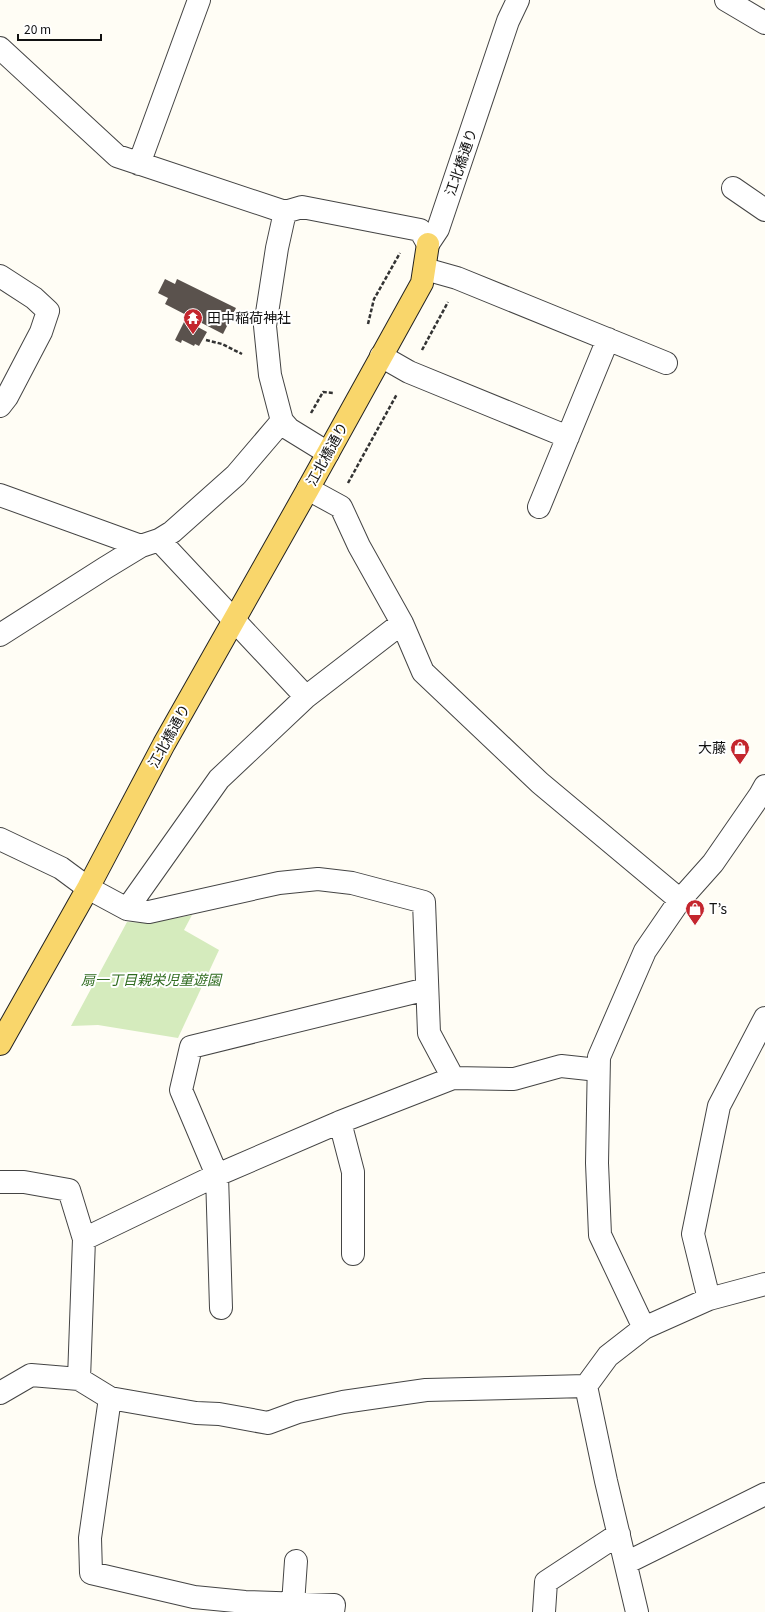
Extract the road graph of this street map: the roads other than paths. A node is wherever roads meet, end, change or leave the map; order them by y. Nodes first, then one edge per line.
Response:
1 (199, 0) edge
2 (518, 0) edge
3 (726, 0) edge
4 (765, 23) edge
5 (0, 48) edge
6 (139, 164) junction
7 (733, 188) dead end
8 (765, 210) edge
9 (285, 212) junction
10 (424, 237) junction
11 (425, 269) junction
12 (0, 276) edge
13 (608, 339) junction
14 (381, 356) junction
15 (666, 363) dead end
16 (0, 406) edge
17 (282, 421) junction
18 (568, 437) junction
19 (328, 452) junction
20 (308, 489) junction
21 (0, 495) edge
22 (539, 506) dead end
23 (150, 543) junction
24 (234, 620) junction
25 (402, 623) junction
26 (2, 631) edge
27 (306, 698) junction
28 (765, 786) edge
29 (0, 839) edge
30 (88, 888) junction
31 (680, 900) junction
32 (127, 909) junction
33 (427, 989) junction
34 (765, 1018) edge
35 (0, 1044) edge
36 (598, 1070) junction
37 (453, 1078) junction
38 (340, 1122) junction
39 (217, 1175) junction
40 (0, 1182) edge
41 (84, 1239) junction
42 (353, 1254) dead end
43 (765, 1284) edge
44 (709, 1299) junction
45 (221, 1308) dead end
46 (644, 1328) junction
47 (79, 1379) junction
48 (586, 1386) junction
49 (0, 1393) edge
50 (110, 1398) junction
51 (765, 1494) edge
52 (619, 1534) junction
53 (296, 1561) dead end
54 (626, 1563) junction
55 (293, 1604) junction
56 (244, 1607) edge
57 (333, 1612) edge
58 (544, 1612) edge
59 (637, 1612) edge

1 - 6 street
2 - 10 street, 江北橋通り
3 - 4 street
5 - 6 street
6 - 9 street
7 - 8 street
9 - 10 street
9 - 17 street
10 - 11 main road, 江北橋通り
11 - 13 street
11 - 14 main road, 江北橋通り
12 - 16 street
13 - 15 street
13 - 18 street
14 - 18 street
14 - 19 main road, 江北橋通り
17 - 19 street
17 - 23 street
18 - 22 street
19 - 20 main road, 江北橋通り
20 - 24 main road, 江北橋通り
20 - 25 street
21 - 23 street
23 - 24 street
23 - 26 street
24 - 27 street
24 - 30 main road, 江北橋通り
25 - 27 street
25 - 31 street
27 - 32 street
28 - 31 street
29 - 30 street
30 - 32 street
30 - 35 main road, 江北橋通り
31 - 36 street
32 - 33 street
33 - 37 street
33 - 39 street
34 - 44 street
36 - 37 street
36 - 46 street
37 - 38 street
38 - 39 street
38 - 42 street
39 - 41 street
39 - 45 street
40 - 41 street
41 - 47 street
43 - 44 street
44 - 46 street
46 - 48 street
47 - 49 street
47 - 50 street
48 - 50 street
48 - 52 street
50 - 56 street
51 - 54 street
52 - 54 street
52 - 58 street
53 - 55 street
54 - 59 street
55 - 56 street
55 - 57 street

